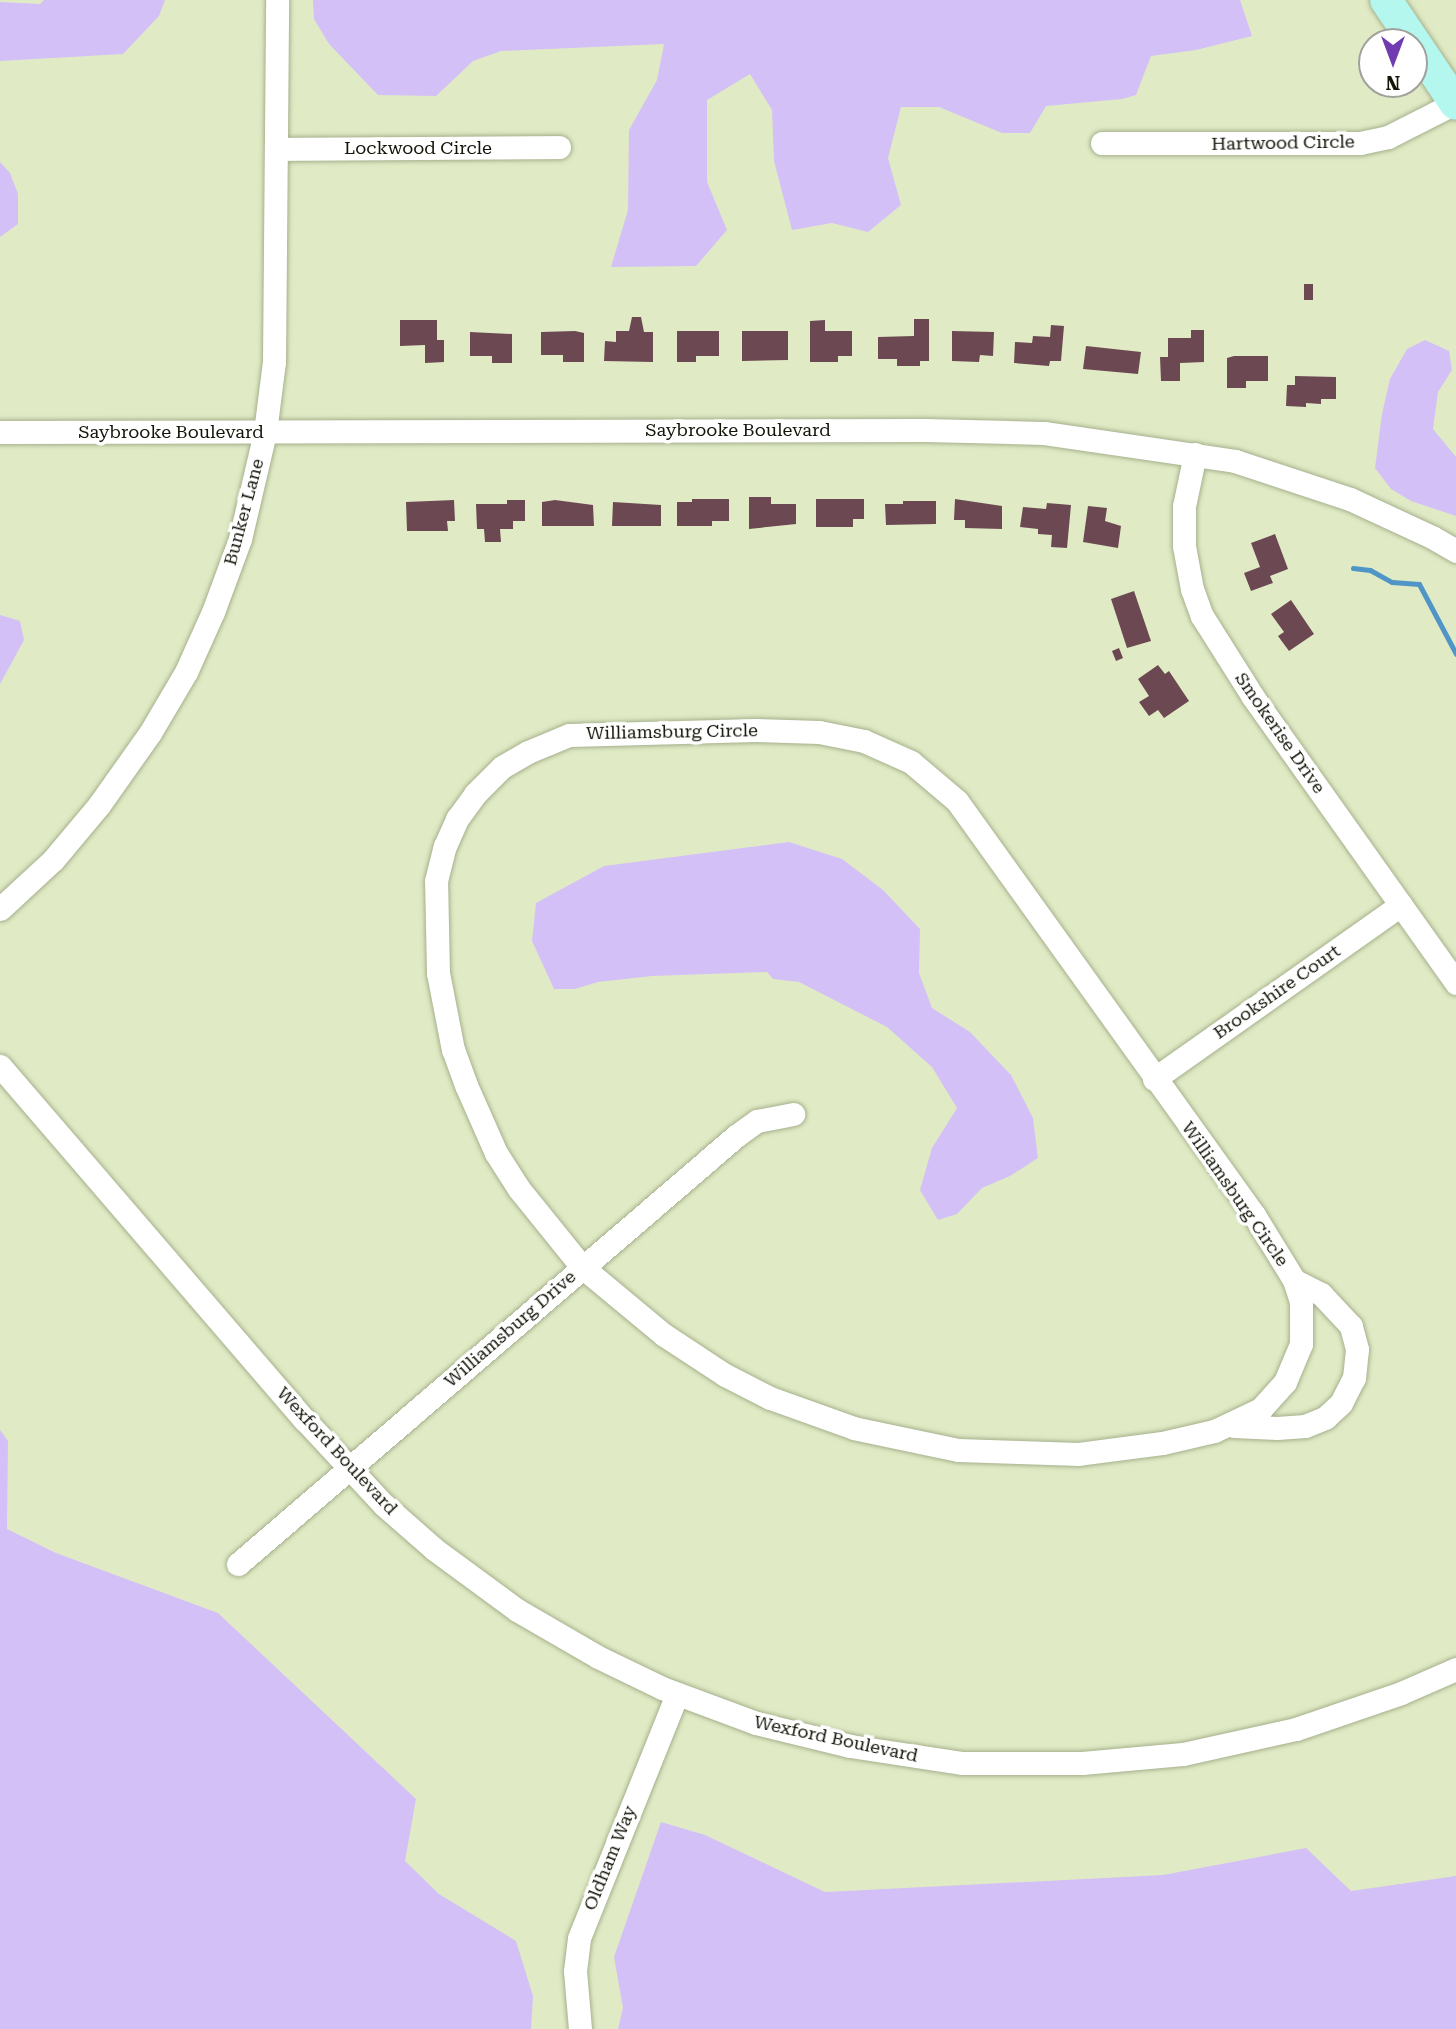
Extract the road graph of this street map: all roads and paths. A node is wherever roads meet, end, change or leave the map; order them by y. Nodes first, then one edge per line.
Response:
1 (277, 0) edge
2 (1386, 0) edge
3 (1456, 104) edge
4 (1102, 143) dead end
5 (559, 147) dead end
6 (276, 149) junction
7 (0, 432) edge
8 (265, 432) junction
9 (1195, 454) junction
10 (1456, 551) edge
11 (1401, 905) junction
12 (0, 909) edge
13 (1456, 983) edge
14 (0, 1066) edge
15 (1154, 1079) junction
16 (793, 1114) dead end
17 (582, 1267) junction
18 (1294, 1280) junction
19 (1230, 1425) junction
20 (348, 1467) junction
21 (238, 1564) dead end
22 (1456, 1669) edge
23 (677, 1694) junction
24 (580, 2029) edge

1 - 6 street, Bunker Lane
2 - 3 main road
3 - 4 street, Hartwood Circle
5 - 6 street, Lockwood Circle
6 - 8 street, Bunker Lane
7 - 8 street, Saybrooke Boulevard
8 - 9 street, Saybrooke Boulevard
8 - 12 street, Bunker Lane
9 - 10 street, Saybrooke Boulevard
9 - 11 street, Smokerise Drive
11 - 13 street, Smokerise Drive
11 - 15 street, Brookshire Court
14 - 20 street, Wexford Boulevard
15 - 17 street, Williamsburg Circle
15 - 18 street, Williamsburg Circle
16 - 17 street, Williamsburg Drive
17 - 19 street, Williamsburg Circle
17 - 20 street, Williamsburg Drive
18 - 19 street, Williamsburg Circle
18 - 19 street
20 - 21 street, Williamsburg Drive
20 - 23 street, Wexford Boulevard
22 - 23 street, Wexford Boulevard
23 - 24 street, Oldham Way

